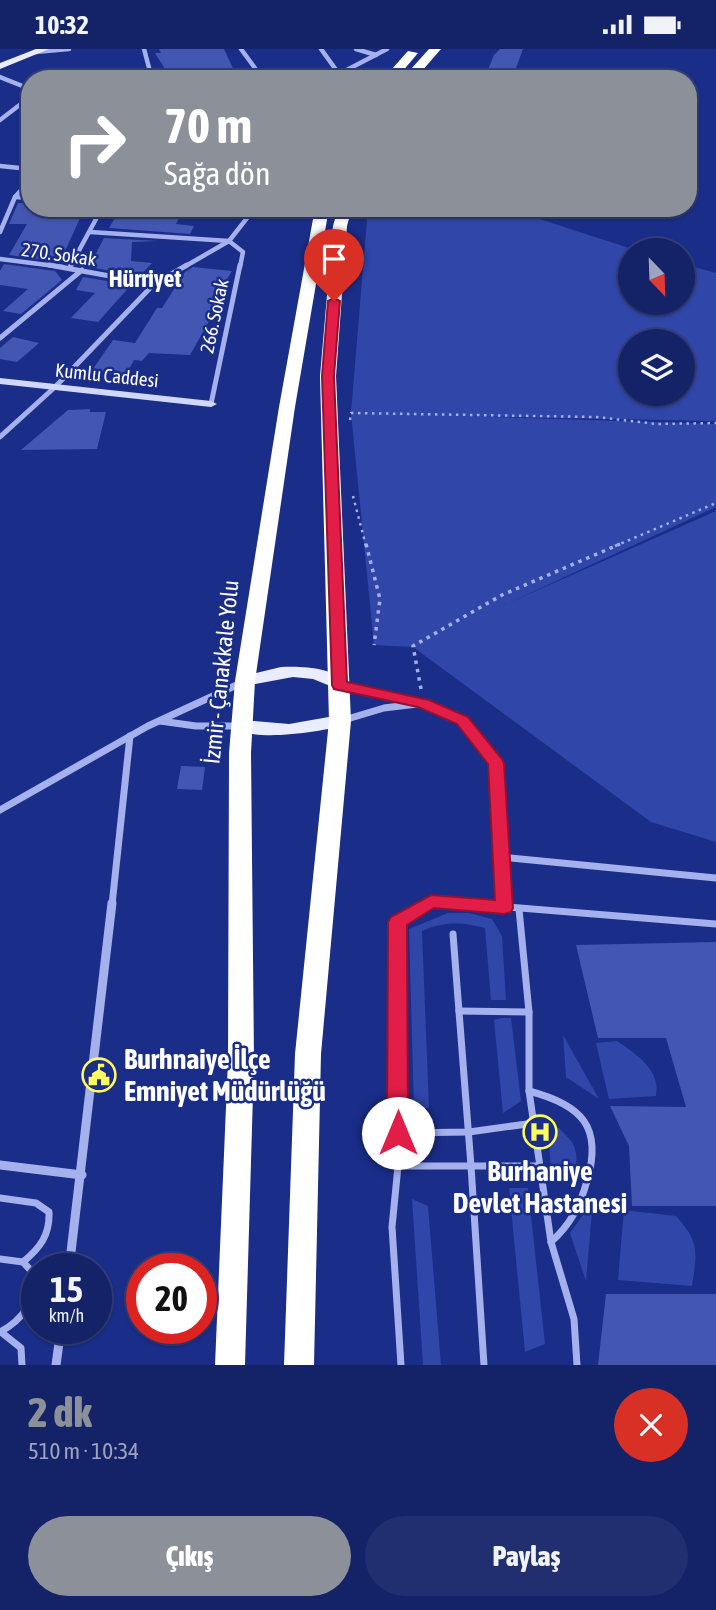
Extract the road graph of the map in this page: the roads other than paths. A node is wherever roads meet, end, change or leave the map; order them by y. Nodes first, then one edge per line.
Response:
1 (69, 49) edge
2 (144, 49) edge
3 (240, 49) edge
4 (321, 49) edge
5 (356, 49) edge
6 (387, 49) edge
7 (415, 49) edge
8 (435, 49) edge
9 (39, 51) edge
10 (376, 55) junction
11 (0, 66) edge
12 (150, 70) edge
13 (256, 70) edge
14 (333, 70) edge
15 (349, 70) edge
16 (397, 70) edge
17 (416, 70) edge
18 (0, 77) edge
19 (21, 85) edge
20 (21, 104) edge
21 (0, 120) edge
22 (0, 166) edge
23 (21, 168) edge
24 (21, 190) edge
25 (15, 197) junction
26 (21, 197) edge
27 (98, 217) edge
28 (248, 217) edge
29 (320, 217) edge
30 (342, 217) edge
31 (0, 232) edge
32 (90, 232) junction
33 (229, 241) junction
34 (0, 260) edge
35 (70, 268) junction
36 (82, 271) junction
37 (154, 284) junction
38 (0, 338) edge
39 (0, 381) edge
40 (55, 387) junction
41 (211, 404) joint
42 (0, 437) edge
43 (245, 681) junction
44 (340, 685) junction
45 (423, 703) junction
46 (159, 720) junction
47 (340, 721) junction
48 (243, 726) junction
49 (130, 736) junction
50 (0, 810) edge
51 (501, 857) junction
52 (716, 878) edge
53 (504, 908) junction
54 (519, 909) junction
55 (716, 923) edge
56 (453, 933) dead end
57 (459, 1011) junction
58 (529, 1012) junction
59 (529, 1091) junction
60 (534, 1123) junction
61 (469, 1132) junction
62 (398, 1133) junction
63 (0, 1165) edge
64 (398, 1166) junction
65 (471, 1166) junction
66 (540, 1166) junction
67 (82, 1175) junction
68 (0, 1198) edge
69 (551, 1242) junction
70 (32, 1253) edge
71 (71, 1253) edge
72 (0, 1259) edge
73 (21, 1262) edge
74 (21, 1318) edge
75 (0, 1332) edge
76 (59, 1344) edge
77 (22, 1365) edge
78 (56, 1365) edge
79 (230, 1365) edge
80 (299, 1365) edge
81 (401, 1365) edge
82 (484, 1365) edge
83 (577, 1365) edge

1 - 9 street
2 - 12 street
3 - 13 street
4 - 14 street
5 - 10 street
6 - 10 street
7 - 16 highway
8 - 17 highway
9 - 11 main road
10 - 15 street
18 - 19 street
20 - 21 street
22 - 23 street
24 - 25 street
25 - 26 street
25 - 31 street
27 - 32 street
28 - 33 street
29 - 43 highway, İzmir - Çanakkale Yolu
30 - 44 highway
32 - 33 street
32 - 35 street
33 - 37 street
33 - 41 street, 266. Sokak
34 - 35 street, 270. Sokak
35 - 36 street, 270. Sokak
36 - 37 street, 270. Sokak
36 - 38 street
37 - 40 street
39 - 40 street, Kumlu Caddesi
40 - 41 street, Kumlu Caddesi
40 - 42 street
43 - 44 main road
43 - 46 street
43 - 48 highway, İzmir - Çanakkale Yolu
44 - 45 street
44 - 47 highway
45 - 47 street
45 - 51 street
46 - 48 street
46 - 49 street
47 - 48 main road
47 - 80 highway
48 - 79 highway, İzmir - Çanakkale Yolu
49 - 50 street
49 - 67 street
51 - 52 street
51 - 53 street
53 - 54 lane
53 - 62 lane
54 - 55 lane
54 - 58 lane
56 - 57 lane
57 - 58 lane
57 - 61 lane
58 - 59 lane
59 - 60 lane
59 - 69 lane
60 - 61 lane
60 - 66 lane
61 - 62 lane
61 - 65 lane
62 - 64 lane
63 - 67 street
64 - 65 lane
64 - 81 lane
65 - 66 lane
65 - 82 lane
66 - 69 lane
67 - 71 street
68 - 70 lane
69 - 83 lane
72 - 73 lane
74 - 75 lane
75 - 77 lane
76 - 78 street

